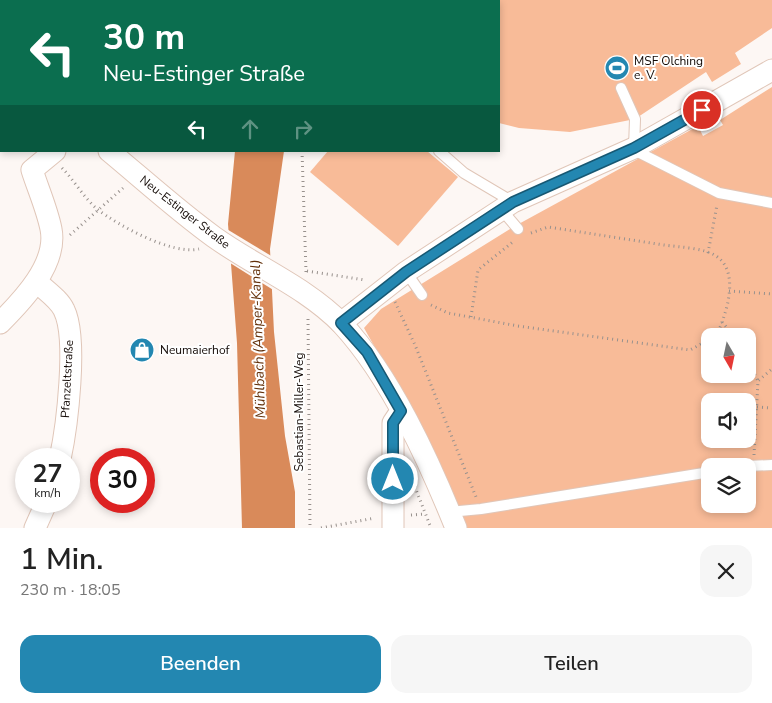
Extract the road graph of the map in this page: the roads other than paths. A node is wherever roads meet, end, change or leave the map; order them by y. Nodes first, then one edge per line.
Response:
1 (772, 70) edge
2 (621, 88) dead end
3 (634, 148) junction
4 (110, 152) edge
5 (440, 152) edge
6 (53, 153) edge
7 (772, 202) edge
8 (507, 205) junction
9 (520, 235) road end
10 (406, 272) junction
11 (37, 282) junction
12 (422, 295) road end
13 (0, 323) edge
14 (341, 323) junction
15 (401, 411) junction
16 (62, 448) edge
17 (772, 465) edge
18 (756, 466) edge
19 (701, 473) edge
20 (42, 513) edge
21 (452, 520) edge
22 (35, 528) edge
23 (393, 528) edge

1 - 3 street
2 - 3 lane
3 - 7 lane
3 - 8 street
4 - 14 street, Neu-Estinger Straße
5 - 8 lane
6 - 11 street
8 - 9 lane
8 - 10 street
10 - 12 lane
10 - 14 street
11 - 13 street
11 - 16 street, Pfanzeltstraße
14 - 15 street, Neu-Estinger Straße
15 - 21 street, Neu-Estinger Straße
15 - 23 street
17 - 18 lane
19 - 21 lane
20 - 22 street

